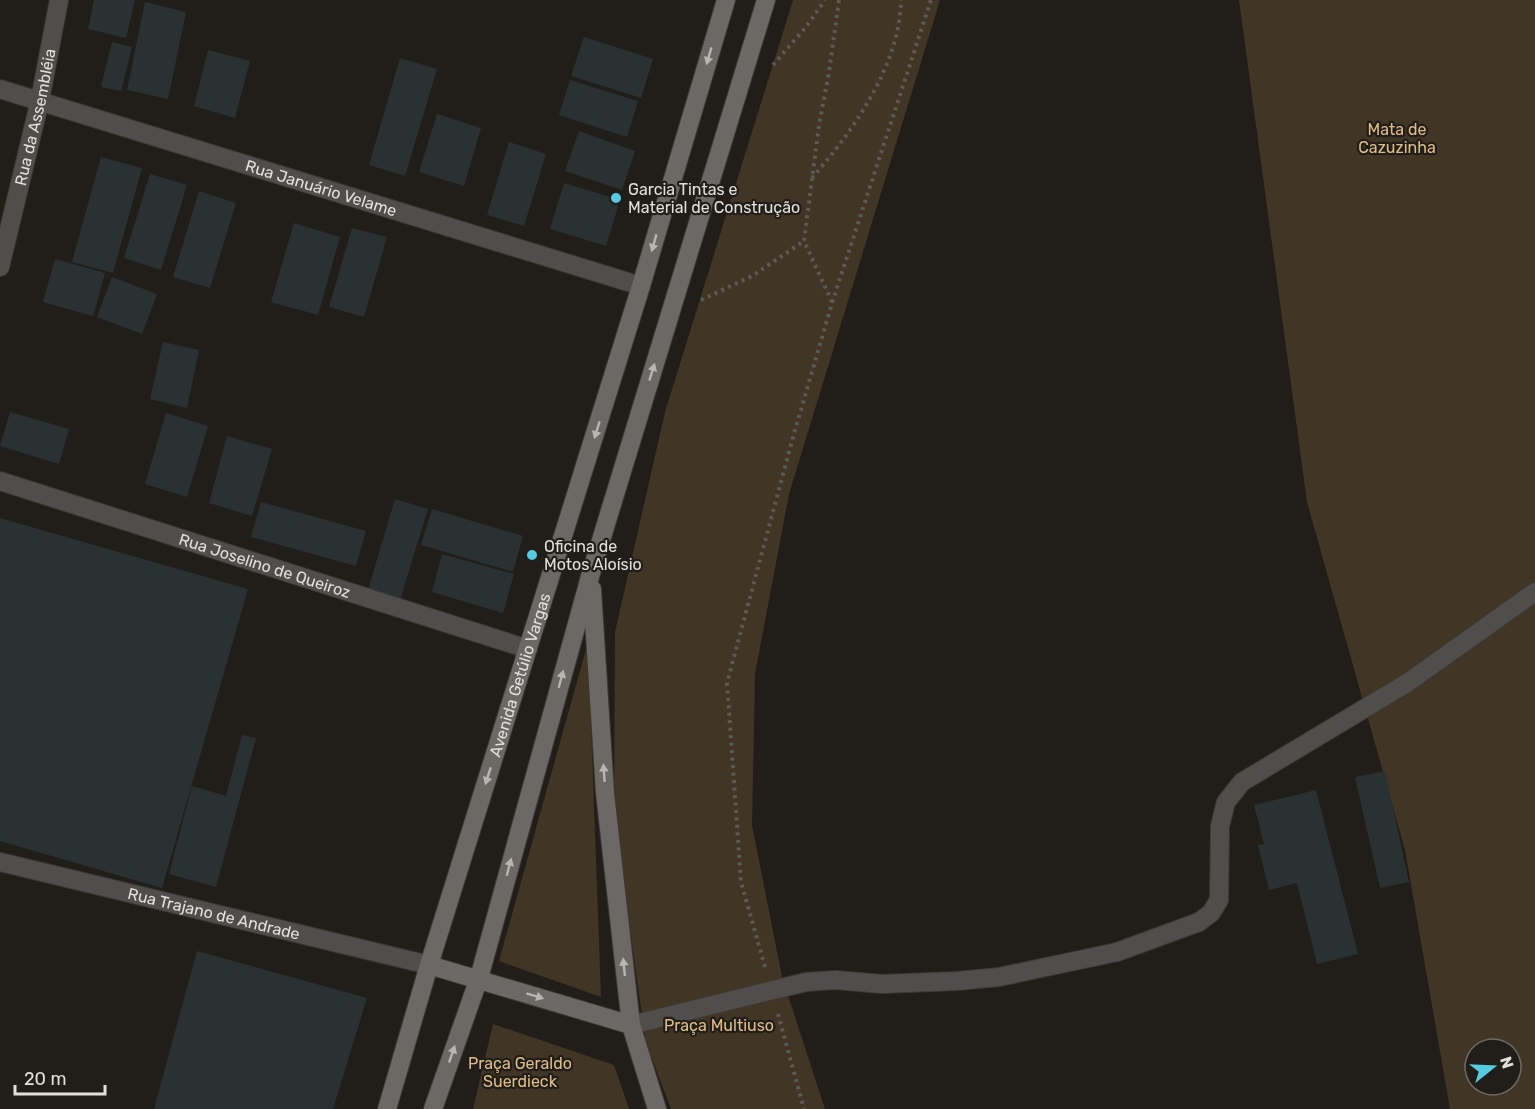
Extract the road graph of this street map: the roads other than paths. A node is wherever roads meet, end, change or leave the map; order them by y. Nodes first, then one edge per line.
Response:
1 (59, 0) edge
2 (726, 0) edge
3 (766, 0) edge
4 (0, 89) edge
5 (40, 100) junction
6 (0, 267) edge
7 (641, 286) junction
8 (0, 481) edge
9 (591, 573) junction
10 (1535, 592) edge
11 (528, 649) junction
12 (0, 862) edge
13 (429, 964) junction
14 (479, 978) junction
15 (631, 1025) junction
16 (387, 1109) edge
17 (433, 1109) edge
18 (657, 1109) edge

1 - 5 street, Rua da Assembléia
2 -> 7 main road, Avenida Getúlio Vargas
9 -> 3 main road
4 - 5 street, Rua Januário Velame
5 - 6 street, Rua da Assembléia
5 - 7 street, Rua Januário Velame
7 -> 11 main road, Avenida Getúlio Vargas
8 - 11 street, Rua Joselino de Queiroz
14 -> 9 main road
15 -> 9 main road
10 - 15 street
11 -> 13 main road, Avenida Getúlio Vargas
12 - 13 street, Rua Trajano de Andrade
13 - 14 main road
13 - 16 main road, Avenida Getúlio Vargas
14 -> 15 main road
17 -> 14 main road
15 - 18 main road

